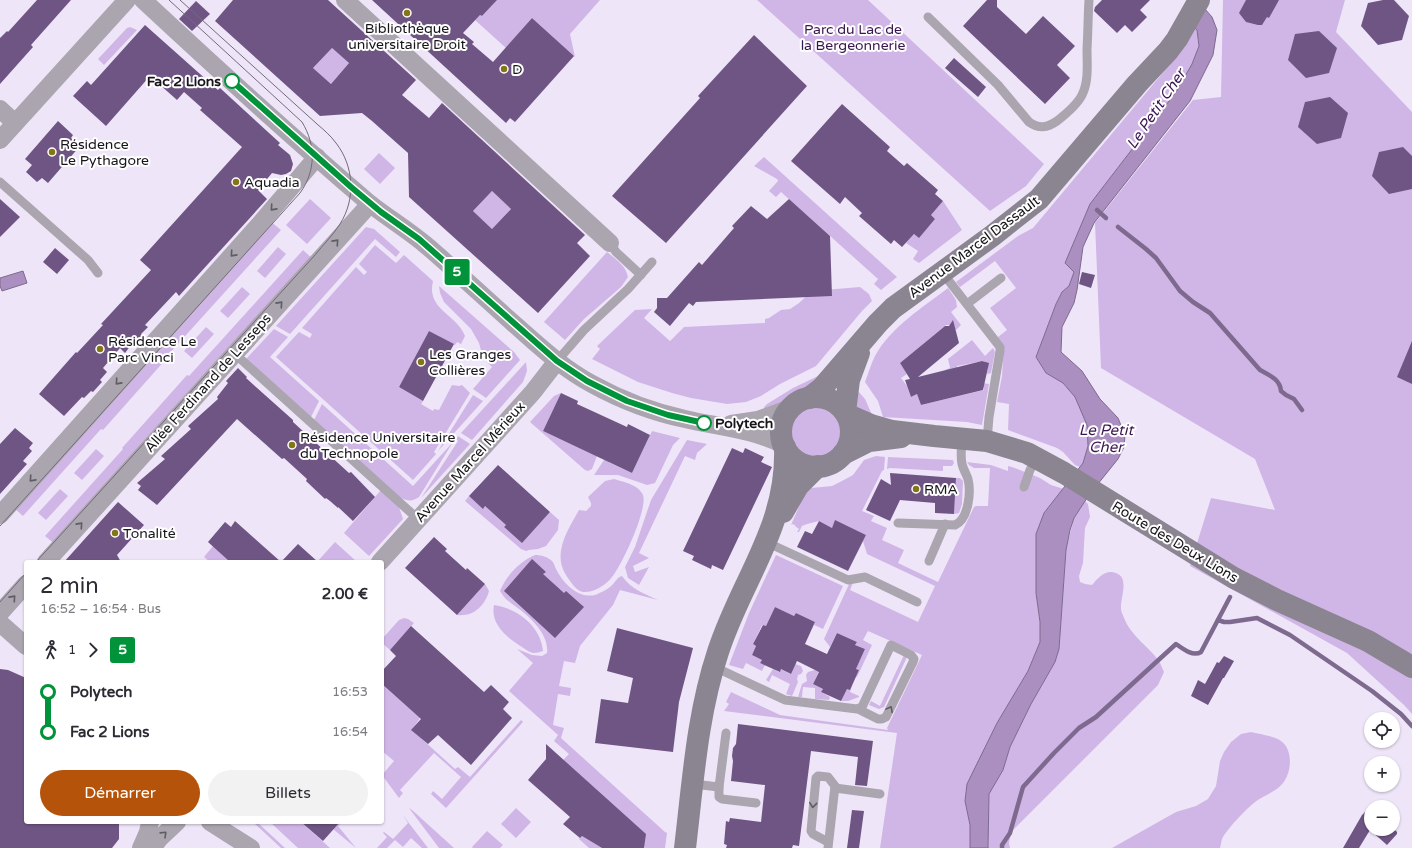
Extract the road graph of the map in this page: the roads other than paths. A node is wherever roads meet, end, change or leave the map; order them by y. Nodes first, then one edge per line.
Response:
1 (127, 0) edge
2 (144, 0) edge
3 (345, 0) edge
4 (1088, 0) edge
5 (1199, 0) edge
6 (1184, 12) edge
7 (928, 17) dead end
8 (0, 109) edge
9 (15, 123) junction
10 (0, 140) edge
11 (317, 157) junction
12 (0, 182) edge
13 (370, 204) junction
14 (610, 243) joint
15 (652, 262) dead end
16 (942, 272) junction
17 (98, 273) dead end
18 (641, 275) junction
19 (1000, 278) dead end
20 (967, 304) junction
21 (870, 334) junction
22 (235, 354) junction
23 (557, 361) junction
24 (800, 403) junction
25 (846, 413) junction
26 (712, 424) junction
27 (934, 436) junction
28 (962, 438) junction
29 (987, 441) junction
30 (785, 446) junction
31 (843, 454) junction
32 (1037, 458) junction
33 (818, 466) junction
34 (1024, 487) dead end
35 (0, 514) edge
36 (418, 519) junction
37 (898, 523) dead end
38 (946, 524) junction
39 (766, 542) junction
40 (48, 560) edge
41 (382, 560) edge
42 (930, 561) dead end
43 (24, 586) edge
44 (916, 602) dead end
45 (0, 613) edge
46 (0, 623) edge
47 (24, 644) edge
48 (714, 664) junction
49 (1412, 666) edge
50 (858, 709) junction
51 (726, 733) dead end
52 (693, 784) junction
53 (719, 787) junction
54 (835, 788) junction
55 (880, 794) dead end
56 (756, 804) dead end
57 (150, 824) edge
58 (175, 824) edge
59 (213, 824) edge
60 (236, 824) edge
61 (828, 845) edge
62 (141, 848) edge
63 (152, 848) edge
64 (251, 848) edge
65 (256, 848) edge
66 (685, 848) edge

1 - 9 street
2 - 11 street
3 - 14 street
4 - 7 lane
5 - 6 street, Avenue Marcel Dassault
6 - 16 street, Avenue Marcel Dassault
8 - 9 street
9 - 10 street
11 - 13 street
11 -> 35 street
12 - 17 lane
22 -> 13 street, Allée Ferdinand de Lesseps
13 - 23 street
14 - 18 lane
15 - 18 lane
16 - 20 lane
16 - 21 street, Avenue Marcel Dassault
18 - 23 lane
19 - 20 lane
20 - 29 lane
21 - 24 street, Avenue Marcel Dassault
21 - 25 street, Avenue Marcel Dassault
22 - 36 lane
40 -> 22 street, Allée Ferdinand de Lesseps
23 - 26 street
23 - 36 street, Avenue Marcel Mérieux
24 - 25 street
24 - 26 street
24 - 30 street
25 - 27 street, Route des Deux Lions
25 - 31 street
26 - 30 street
27 - 28 street, Route des Deux Lions
27 - 31 street, Route des Deux Lions
28 - 29 street, Route des Deux Lions
28 - 38 lane
29 - 32 street, Route des Deux Lions
30 - 33 street
30 - 39 street
31 - 33 street
32 - 34 lane
32 - 49 street, Route des Deux Lions
33 - 39 street
36 - 41 street, Avenue Marcel Mérieux
37 - 38 lane
38 - 42 lane
39 - 44 lane
39 - 48 street
45 -> 43 street
46 - 47 street
48 - 50 lane
48 - 52 street
50 -> 50 lane
51 - 53 lane
52 - 53 lane
52 - 66 street
53 - 56 lane
54 - 55 lane
54 - 61 lane
54 -> 61 lane
57 - 62 street
63 -> 58 street
59 - 64 street
60 - 65 street

